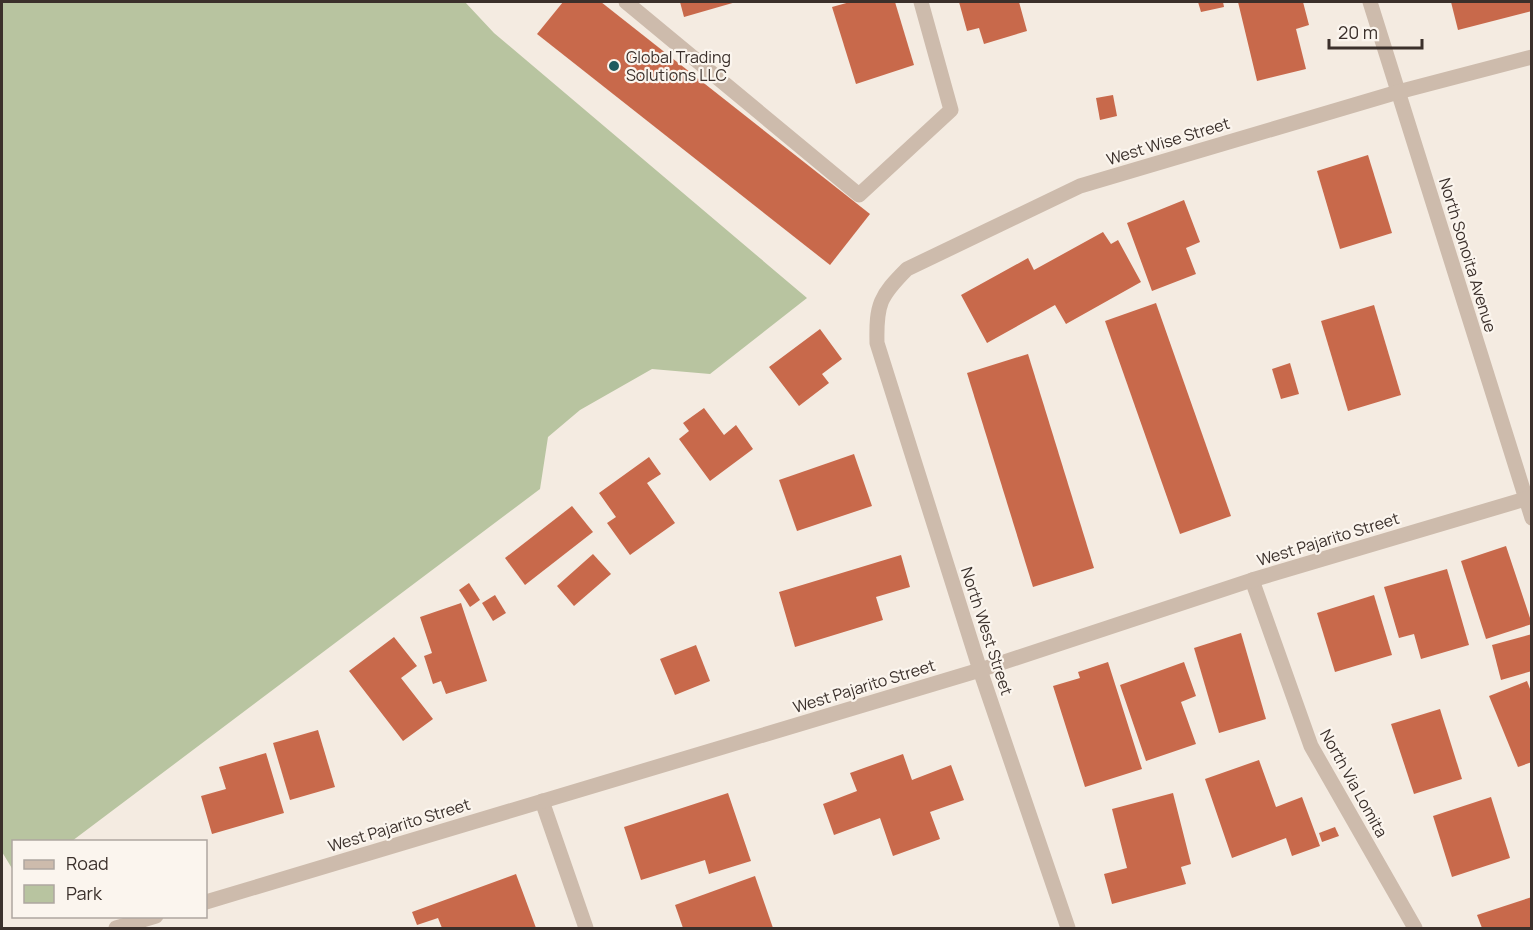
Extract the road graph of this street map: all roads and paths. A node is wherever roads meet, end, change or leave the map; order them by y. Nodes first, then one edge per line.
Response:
1 (626, 2) edge
2 (921, 2) edge
3 (1370, 2) edge
4 (1532, 57) edge
5 (1398, 92) junction
6 (878, 343) joint
7 (1528, 498) edge
8 (1532, 518) edge
9 (1252, 580) junction
10 (980, 670) junction
11 (542, 801) junction
12 (207, 902) edge
13 (149, 918) edge
14 (116, 928) edge
15 (586, 928) edge
16 (1068, 928) edge
17 (1415, 928) edge

1 - 2 street
3 - 5 street, North Sonoita Avenue
4 - 5 street, West Wise Street
5 - 6 street, West Wise Street
5 - 7 street, North Sonoita Avenue
6 - 10 street, North West Street
7 - 8 street, North Sonoita Avenue
7 - 9 street, West Pajarito Street
9 - 10 street, West Pajarito Street
9 - 17 street, North Via Lomita
10 - 11 street, West Pajarito Street
10 - 16 street, North West Street
11 - 12 street, West Pajarito Street
11 - 15 street
13 - 14 street

